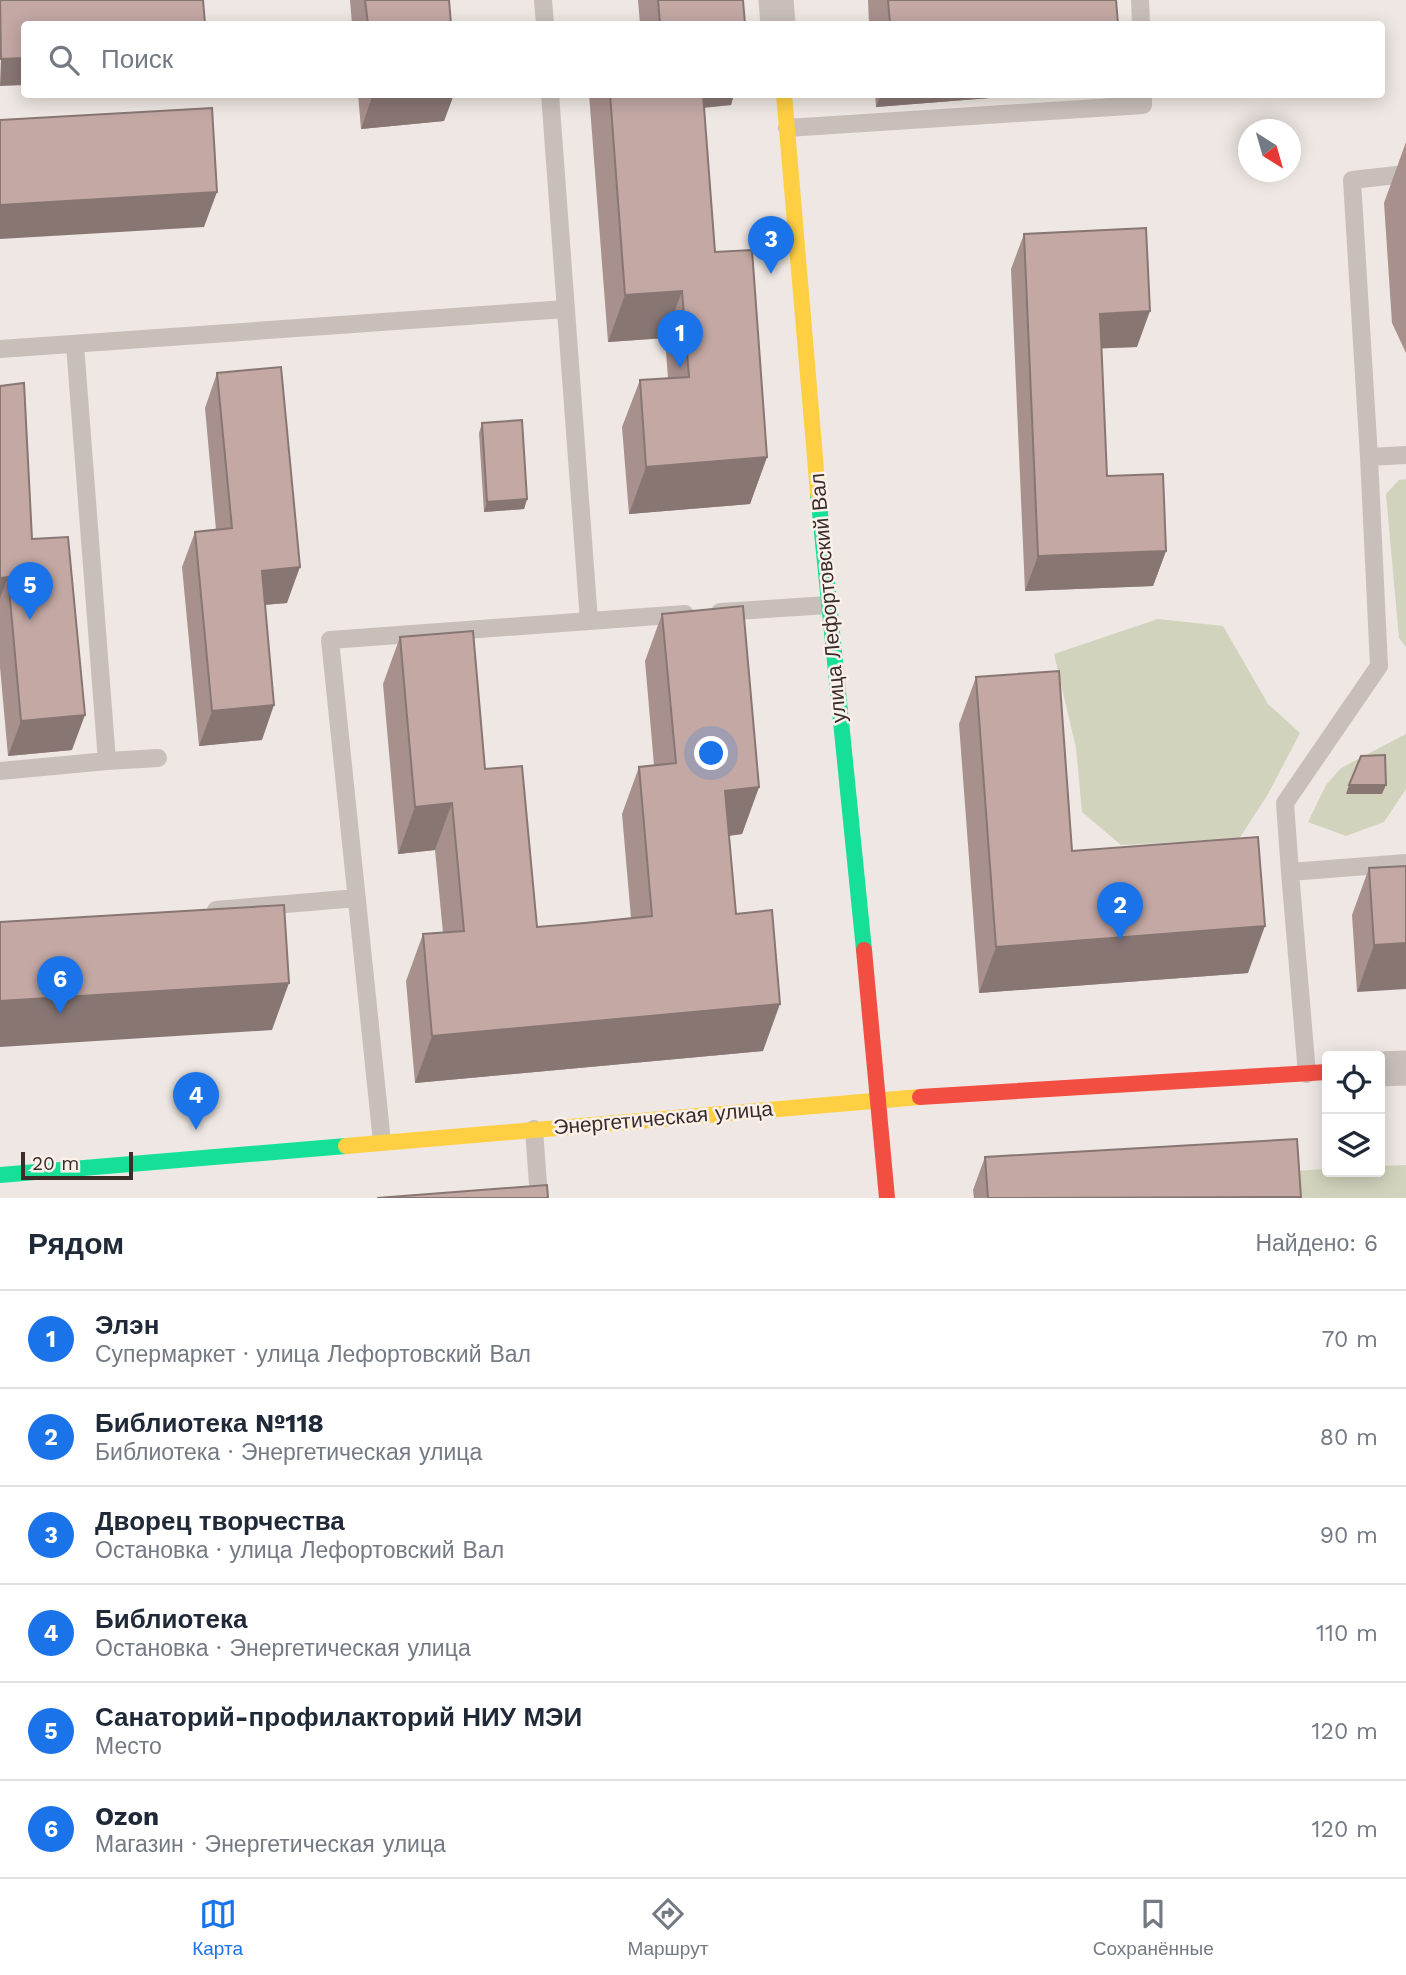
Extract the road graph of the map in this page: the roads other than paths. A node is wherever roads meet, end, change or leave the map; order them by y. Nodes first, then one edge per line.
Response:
1 (543, 0) edge
2 (776, 0) edge
3 (1140, 0) edge
4 (545, 21) edge
5 (778, 21) edge
6 (1141, 21) edge
7 (550, 98) edge
8 (784, 98) edge
9 (1143, 98) edge
10 (787, 128) junction
11 (1406, 174) edge
12 (566, 309) junction
13 (75, 345) junction
14 (0, 349) edge
15 (1406, 455) edge
16 (1369, 457) junction
17 (828, 605) junction
18 (589, 621) junction
19 (158, 758) dead end
20 (107, 761) junction
21 (0, 771) edge
22 (1406, 863) edge
23 (1290, 872) junction
24 (357, 898) junction
25 (193, 912) edge
26 (1406, 1068) edge
27 (1385, 1069) edge
28 (1322, 1072) edge
29 (1307, 1074) junction
30 (879, 1100) junction
31 (534, 1129) junction
32 (382, 1142) junction
33 (0, 1175) edge
34 (539, 1198) edge
35 (887, 1198) edge

1 - 4 lane
2 - 5 street
3 - 6 lane
7 - 12 lane
8 - 10 street, улица Лефортовский Вал
9 - 10 lane
10 - 17 street, улица Лефортовский Вал
11 - 16 lane
12 - 13 lane
12 - 18 lane
13 - 14 lane
13 - 20 lane
15 - 16 lane
16 - 23 lane
17 - 18 lane
17 - 30 street, улица Лефортовский Вал
18 - 24 lane
19 - 20 lane
20 - 21 lane
22 - 23 lane
23 - 29 lane
24 - 25 lane
24 - 32 lane
26 - 27 street
28 - 29 street, Энергетическая улица
29 - 30 street, Энергетическая улица
30 - 31 street, Энергетическая улица
30 - 35 street, улица Лефортовский Вал
31 - 32 street, Энергетическая улица
31 - 34 lane
32 - 33 street, Энергетическая улица

